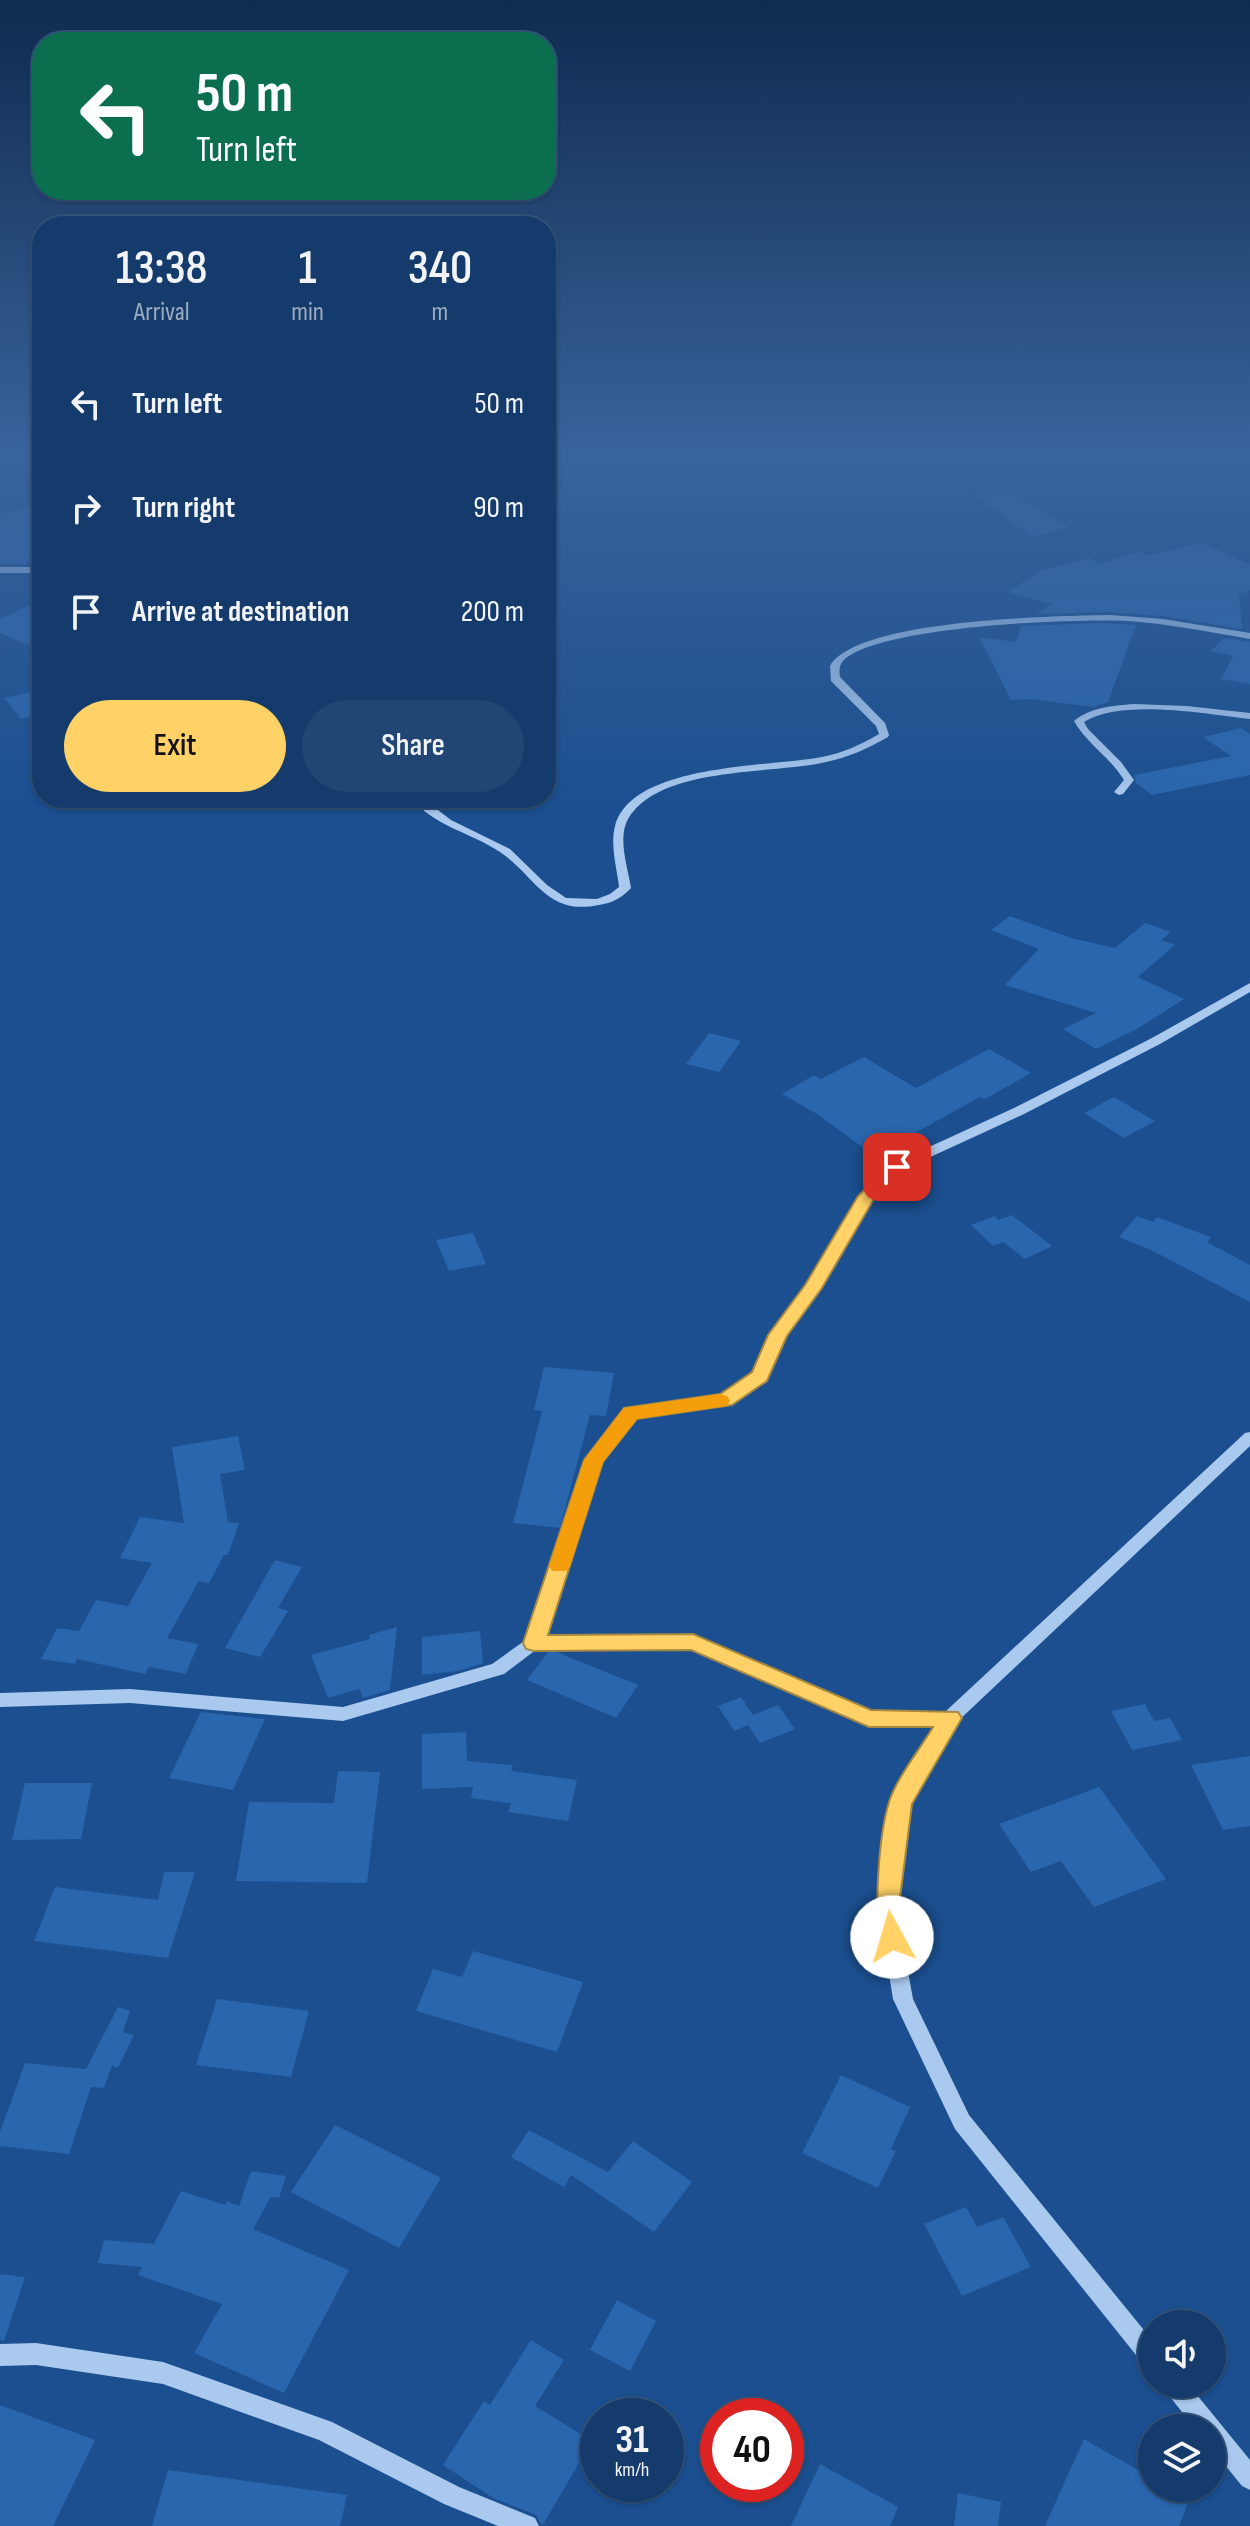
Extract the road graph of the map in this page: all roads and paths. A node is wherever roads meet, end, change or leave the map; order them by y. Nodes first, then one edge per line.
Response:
1 (0, 570) edge
2 (32, 570) edge
3 (1250, 636) edge
4 (1250, 716) edge
5 (1119, 792) dead end
6 (424, 808) edge
7 (1250, 987) edge
8 (1250, 1437) edge
9 (534, 1643) junction
10 (0, 1700) edge
11 (950, 1718) junction
12 (1138, 2340) edge
13 (0, 2355) edge
14 (1185, 2398) edge
15 (1198, 2414) edge
16 (1226, 2448) edge
17 (1250, 2478) edge
18 (527, 2526) edge

1 - 2 street
3 - 6 street
4 - 5 street
7 - 9 street
8 - 11 street
9 - 10 street
9 - 11 street
11 - 12 street
13 - 18 street
14 - 15 street
16 - 17 street

